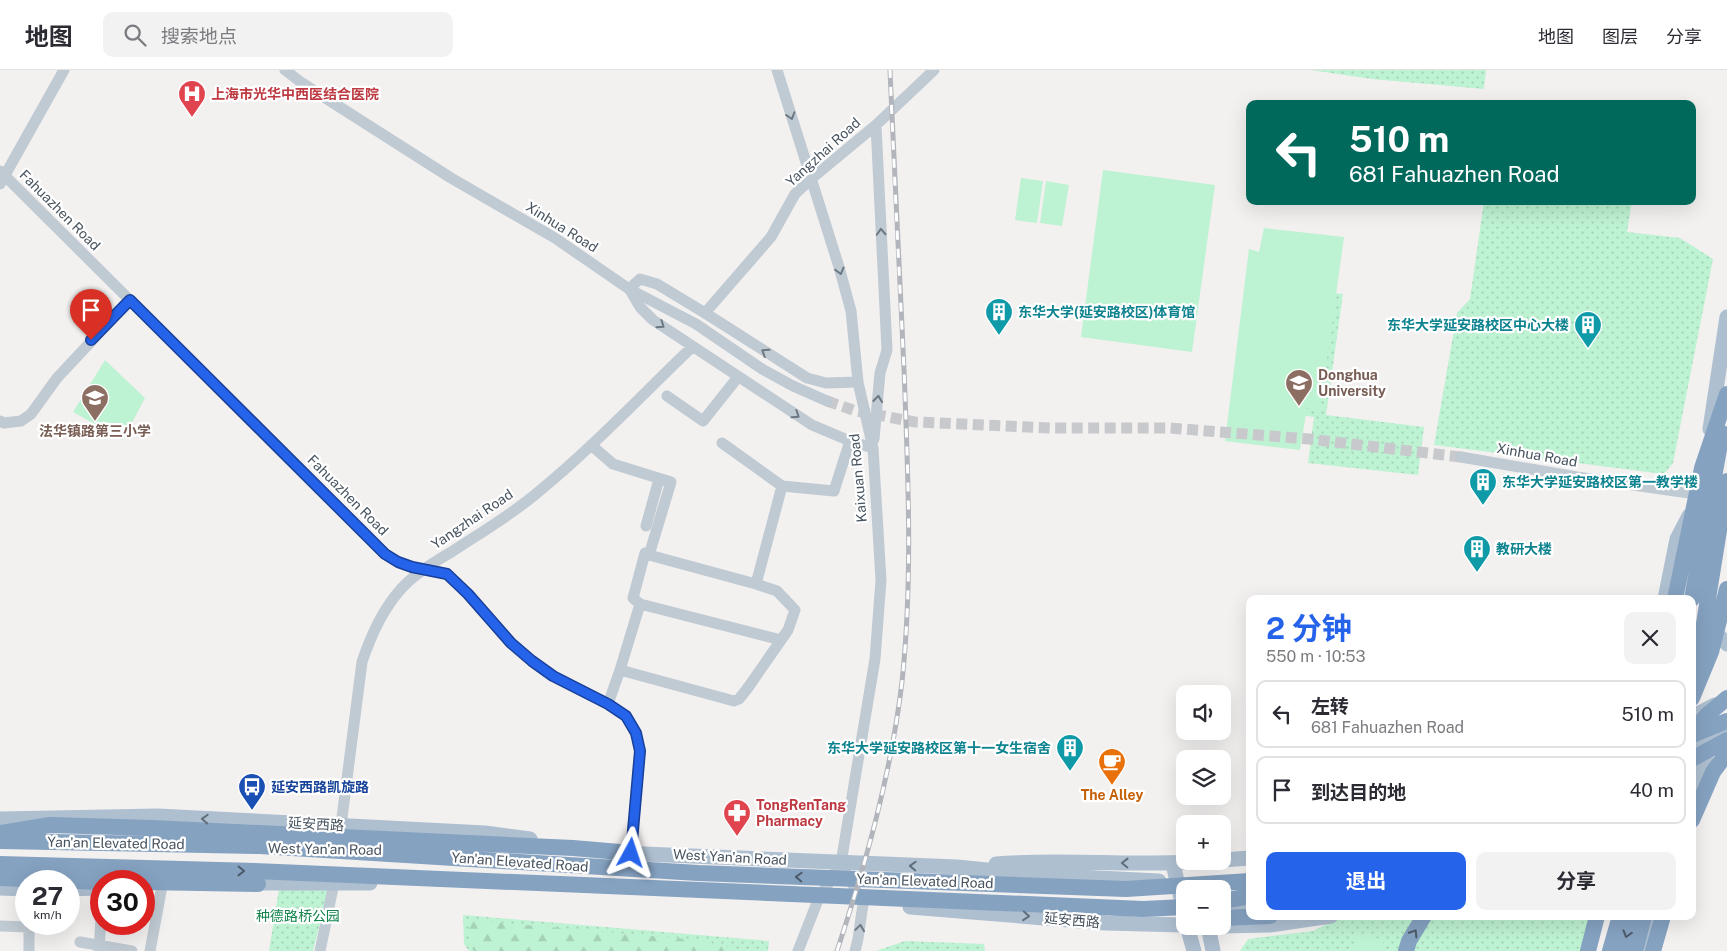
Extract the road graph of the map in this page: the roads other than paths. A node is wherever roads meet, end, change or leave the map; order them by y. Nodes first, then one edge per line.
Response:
1 (64, 70) edge
2 (285, 70) edge
3 (777, 70) edge
4 (934, 70) edge
5 (876, 125) junction
6 (1, 177) edge
7 (811, 179) junction
8 (629, 289) junction
9 (130, 300) junction
10 (705, 312) junction
11 (1727, 317) edge
12 (692, 347) junction
13 (738, 377) junction
14 (858, 382) junction
15 (1727, 394) edge
16 (667, 396) dead end
17 (826, 401) tunnel mouth
18 (1727, 406) edge
19 (2, 422) edge
20 (0, 434) edge
21 (850, 441) junction
22 (722, 443) dead end
23 (591, 445) junction
24 (873, 448) junction
25 (1461, 457) tunnel mouth
26 (1727, 473) edge
27 (659, 479) junction
28 (1727, 482) edge
29 (782, 486) junction
30 (1700, 494) junction
31 (1725, 499) edge
32 (646, 526) dead end
33 (649, 555) junction
34 (423, 570) junction
35 (756, 584) junction
36 (1727, 589) edge
37 (1666, 595) edge
38 (1676, 595) edge
39 (1682, 595) edge
40 (1693, 595) edge
41 (640, 604) junction
42 (1706, 623) junction
43 (781, 640) junction
44 (1727, 644) edge
45 (1696, 665) edge
46 (620, 670) junction
47 (1696, 677) edge
48 (1696, 688) edge
49 (1727, 699) edge
50 (608, 704) junction
51 (1727, 707) edge
52 (1696, 715) edge
53 (1696, 720) edge
54 (1696, 729) edge
55 (1723, 730) edge
56 (1696, 733) edge
57 (1696, 747) edge
58 (1727, 753) edge
59 (1696, 756) edge
60 (1696, 793) edge
61 (1696, 811) edge
62 (0, 819) edge
63 (341, 825) junction
64 (0, 833) edge
65 (0, 841) edge
66 (338, 850) junction
67 (631, 853) junction
68 (688, 855) junction
69 (1246, 858) edge
70 (1231, 859) edge
71 (841, 863) junction
72 (0, 864) edge
73 (1173, 864) junction
74 (1176, 864) edge
75 (957, 868) junction
76 (0, 872) edge
77 (0, 878) edge
78 (1183, 880) edge
79 (1246, 880) edge
80 (1246, 880) edge
81 (1231, 881) edge
82 (155, 882) edge
83 (334, 883) junction
84 (1176, 883) edge
85 (90, 884) edge
86 (258, 884) junction
87 (155, 886) edge
88 (162, 886) junction
89 (0, 888) edge
90 (15, 889) edge
91 (687, 891) junction
92 (1246, 897) edge
93 (1231, 899) edge
94 (818, 900) junction
95 (863, 904) junction
96 (1246, 905) edge
97 (1231, 906) edge
98 (926, 908) junction
99 (1176, 911) edge
100 (1176, 911) edge
101 (1246, 917) edge
102 (1231, 918) edge
103 (1304, 920) edge
104 (1422, 920) edge
105 (1596, 920) edge
106 (1618, 920) edge
107 (1631, 920) edge
108 (1644, 920) edge
109 (1652, 920) edge
110 (1662, 920) edge
111 (0, 926) edge
112 (15, 926) edge
113 (1176, 926) edge
114 (1231, 926) edge
115 (29, 935) edge
116 (100, 935) edge
117 (1190, 935) edge
118 (1210, 935) edge
119 (80, 942) dead end
120 (99, 948) edge
121 (29, 951) edge
122 (132, 951) edge
123 (150, 951) edge
124 (320, 951) edge
125 (798, 951) edge
126 (855, 951) edge
127 (1194, 951) edge
128 (1214, 951) edge
129 (1406, 951) edge
130 (1588, 951) edge
131 (1610, 951) edge
132 (1622, 951) edge
133 (1639, 951) edge
134 (1653, 951) edge

1 - 6 street
2 - 8 street, Xinhua Road
3 -> 7 street, Kaixuan Road
4 - 5 street, Yangzhai Road
5 - 7 street, Yangzhai Road
24 -> 5 street
6 - 9 street, Fahuazhen Road
7 - 10 street, Yangzhai Road
7 -> 14 street, Kaixuan Road
8 - 10 street
8 -> 12 street
8 - 17 street, Xinhua Road
9 - 19 street
9 - 34 street, Fahuazhen Road
14 -> 10 street
11 - 30 main road
12 - 13 street
12 - 23 street, Yangzhai Road
13 - 16 street
13 -> 21 street
14 - 24 street, Kaixuan Road
15 - 38 highway
18 - 40 highway
19 - 20 street
21 - 24 street
21 - 29 street
22 - 29 street
23 - 27 street
23 - 34 street, Yangzhai Road
24 - 71 street, Kaixuan Road
25 - 30 street, Xinhua Road
26 - 31 main road
27 - 32 street
27 - 33 street
28 - 45 highway
29 - 35 street
30 - 31 street, Xinhua Road
30 - 37 main road
30 - 39 main road
31 - 42 main road
33 - 35 street
33 - 41 street
34 - 50 street, Fahuazhen Road
34 - 63 street, Yangzhai Road
35 - 43 street
36 - 48 highway
41 - 43 street
41 - 46 street
42 - 44 main road
42 - 47 main road
43 - 46 street
46 - 50 street
49 - 52 main road
49 - 54 highway
50 - 67 street, Fahuazhen Road
51 - 53 highway
55 - 56 highway
55 - 57 main road
55 - 59 highway
55 - 60 main road
58 - 61 highway
63 -> 62 main road, 延安西路
63 - 66 street, Yangzhai Road
63 - 67 main road, 延安西路
64 - 66 main road, West Yan'an Road
64 - 67 highway
79 -> 65 highway, Yan'an Elevated Road
66 - 67 main road, West Yan'an Road
67 - 68 main road, West Yan'an Road
68 - 71 main road, West Yan'an Road
68 - 91 main road
69 - 70 main road
75 -> 71 main road, West Yan'an Road
71 - 94 street, Kaixuan Road
71 - 95 street
72 -> 99 highway, Yan'an Elevated Road
73 - 74 main road
73 -> 75 main road
73 - 78 main road
75 - 84 main road, West Yan'an Road
76 - 86 main road
77 - 85 highway
80 - 81 main road, West Yan'an Road
82 - 86 highway
83 - 86 main road
83 - 91 main road
83 - 124 street
86 - 88 main road
87 - 88 main road
88 - 123 street
89 - 90 main road
91 - 94 main road
92 - 93 highway
94 - 95 main road
94 - 125 street, Kaixuan Road
95 - 98 main road
126 -> 95 street
96 - 97 main road
98 - 100 main road
98 -> 113 main road, 延安西路
101 - 102 highway
103 - 114 main road, 延安西路
129 -> 104 highway
105 - 130 highway
106 - 131 highway
107 -> 132 highway
108 - 133 highway
109 - 133 main road
110 - 134 highway
111 - 112 street
115 - 121 street
116 - 120 street
117 - 127 main road
118 - 128 main road
119 - 120 street
120 - 122 street

